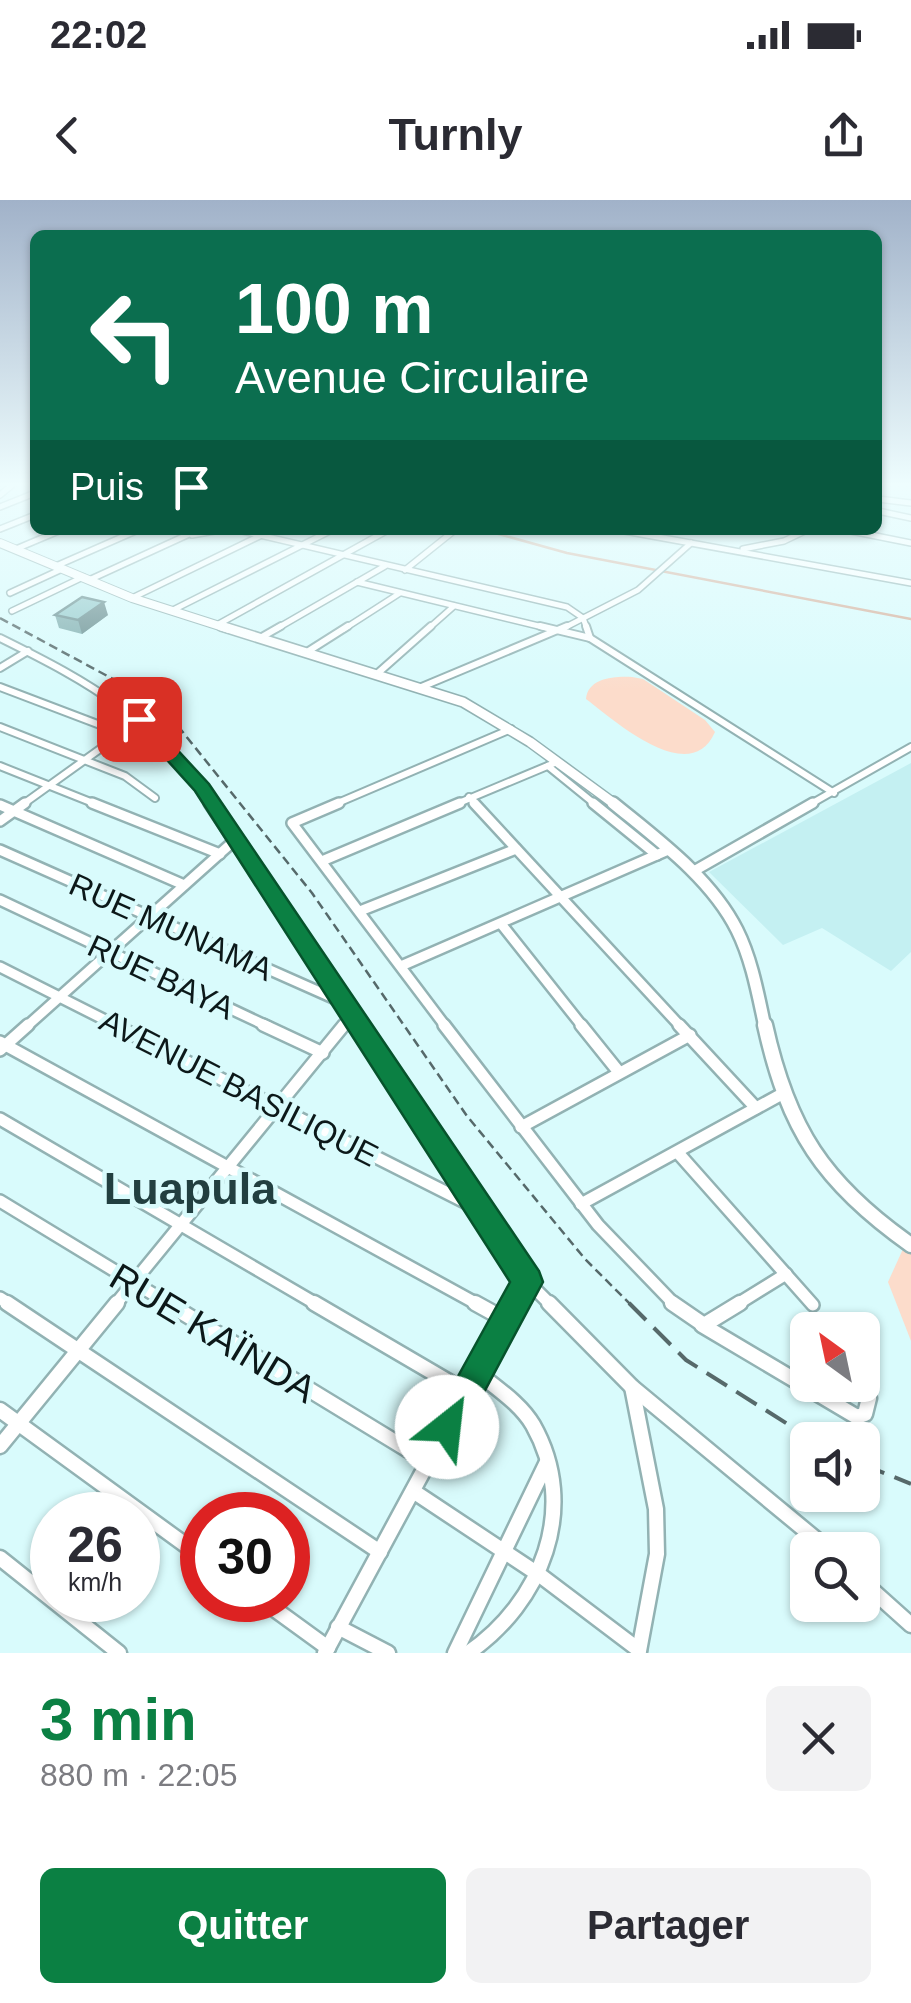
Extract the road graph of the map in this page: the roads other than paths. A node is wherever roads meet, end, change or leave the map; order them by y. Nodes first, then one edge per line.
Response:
1 (27, 554) edge
2 (87, 554) edge
3 (143, 554) edge
4 (224, 554) edge
5 (285, 554) edge
6 (342, 554) joint
7 (425, 554) edge
8 (679, 554) edge
9 (752, 554) edge
10 (385, 566) junction
11 (59, 567) junction
12 (405, 570) junction
13 (86, 578) junction
14 (357, 582) junction
15 (911, 583) edge
16 (10, 593) dead end
17 (400, 593) junction
18 (132, 598) junction
19 (454, 606) junction
20 (174, 610) junction
21 (12, 611) dead end
22 (582, 618) junction
23 (217, 625) junction
24 (555, 632) junction
25 (0, 638) edge
26 (260, 638) junction
27 (590, 638) junction
28 (28, 652) junction
29 (307, 652) junction
30 (0, 668) edge
31 (378, 672) junction
32 (0, 687) edge
33 (419, 688) junction
34 (139, 721) junction
35 (0, 727) edge
36 (511, 730) junction
37 (121, 734) junction
38 (911, 747) edge
39 (171, 752) junction
40 (84, 760) junction
41 (553, 764) junction
42 (0, 766) edge
43 (48, 786) junction
44 (834, 792) junction
45 (155, 798) dead end
46 (469, 798) junction
47 (0, 805) edge
48 (14, 811) junction
49 (0, 821) edge
50 (236, 840) junction
51 (516, 849) junction
52 (0, 850) edge
53 (668, 850) junction
54 (220, 854) junction
55 (657, 856) junction
56 (322, 861) junction
57 (694, 871) junction
58 (184, 885) junction
59 (565, 898) junction
60 (0, 900) edge
61 (360, 910) junction
62 (148, 918) junction
63 (502, 925) junction
64 (109, 952) junction
65 (401, 966) junction
66 (0, 967) edge
67 (58, 998) junction
68 (343, 1002) junction
69 (352, 1015) junction
70 (690, 1034) junction
71 (2, 1046) edge
72 (323, 1053) junction
73 (618, 1071) junction
74 (782, 1094) junction
75 (279, 1107) junction
76 (756, 1108) junction
77 (0, 1118) edge
78 (521, 1127) junction
79 (679, 1154) junction
80 (226, 1170) junction
81 (0, 1201) edge
82 (581, 1204) junction
83 (478, 1208) junction
84 (183, 1225) junction
85 (911, 1246) edge
86 (786, 1274) junction
87 (528, 1282) junction
88 (133, 1285) junction
89 (0, 1298) edge
90 (813, 1305) dead end
91 (504, 1319) junction
92 (702, 1325) junction
93 (78, 1350) junction
94 (477, 1372) junction
95 (790, 1378) edge
96 (632, 1388) junction
97 (466, 1392) junction
98 (830, 1402) edge
99 (868, 1402) edge
100 (0, 1410) edge
101 (18, 1424) junction
102 (0, 1446) edge
103 (548, 1460) junction
104 (428, 1462) junction
105 (413, 1491) junction
106 (807, 1532) edge
107 (180, 1541) edge
108 (380, 1552) junction
109 (501, 1554) junction
110 (0, 1558) edge
111 (541, 1576) junction
112 (880, 1597) edge
113 (291, 1622) edge
114 (911, 1625) edge
115 (338, 1626) junction
116 (327, 1650) edge
117 (639, 1651) edge
118 (119, 1653) edge
119 (388, 1653) edge
120 (455, 1653) edge
121 (468, 1653) edge

1 - 11 main road
2 - 11 street
3 - 13 street
4 - 18 street
5 - 20 street
6 - 10 street
6 - 23 street
7 - 12 street
8 - 22 street
9 - 15 street
10 - 12 street
10 - 14 street
11 - 13 main road
11 - 16 street
12 - 22 street
13 - 18 main road
13 - 21 street
14 - 17 street
14 - 26 street
17 - 19 street
17 - 29 street
18 - 20 main road
19 - 24 street
19 - 31 street
20 - 23 main road
22 - 24 street
22 - 27 street
23 - 26 main road
24 - 27 street
24 - 33 street
25 - 28 street
26 - 29 main road
27 - 44 street
28 - 30 street
28 - 34 street
29 - 31 main road
31 - 33 main road
32 - 37 street
33 - 36 main road
34 - 37 street
34 - 39 street
35 - 40 street
36 - 41 main road
36 - 56 street
37 - 39 street
37 - 40 street
38 - 44 street
39 - 50 street
40 - 43 street
40 - 45 street
41 - 46 street
41 - 53 main road
41 - 55 street
42 - 43 street
43 - 48 street
43 - 54 street
44 - 57 street
46 - 51 street
46 - 56 street
47 - 48 street
48 - 49 street
48 - 58 street
50 - 54 street
50 - 68 street
51 - 59 street
51 - 61 street
52 - 62 street, RUE MUNAMA
53 - 55 street
53 - 57 main road
54 - 58 street
55 - 59 street
56 - 61 street
57 - 74 main road
58 - 62 street
59 - 63 street
59 - 70 street
60 - 64 street, RUE BAYA
61 - 65 street
62 - 64 street
62 - 68 street, RUE MUNAMA
63 - 65 street
63 - 73 street
64 - 67 street
64 - 72 street, RUE BAYA
65 - 78 street
66 - 67 street, AVENUE BASILIQUE
67 - 71 street
67 - 75 street, AVENUE BASILIQUE
68 - 69 street
69 - 72 street
69 - 83 street
70 - 73 street
70 - 76 street
71 - 80 street
72 - 75 street
73 - 78 street
74 - 76 street
74 - 85 main road
75 - 80 street
75 - 83 street, AVENUE BASILIQUE
76 - 79 street
77 - 84 street
78 - 82 street
79 - 82 street
79 - 86 street
80 - 84 street
80 - 91 street
81 - 88 street, RUE KAÏNDA
82 - 92 street
83 - 87 street
84 - 88 street
84 - 97 street
86 - 90 street
86 - 92 street
87 - 91 street
87 - 96 street
88 - 93 street
88 - 104 street, RUE KAÏNDA
89 - 93 street
91 - 94 street
92 - 95 street
93 - 101 street
93 - 108 street
94 - 97 street
94 - 103 street
96 - 106 street
96 - 117 street
97 - 104 street
98 - 99 street
100 - 101 street
101 - 102 street
101 - 107 street
103 - 109 street
103 - 111 street
104 - 105 street
105 - 108 street
105 - 109 street
108 - 115 street
109 - 111 street
109 - 120 street
110 - 118 street
111 - 117 street
111 - 121 street
112 - 114 street
113 - 116 street
115 - 116 street
115 - 119 street

